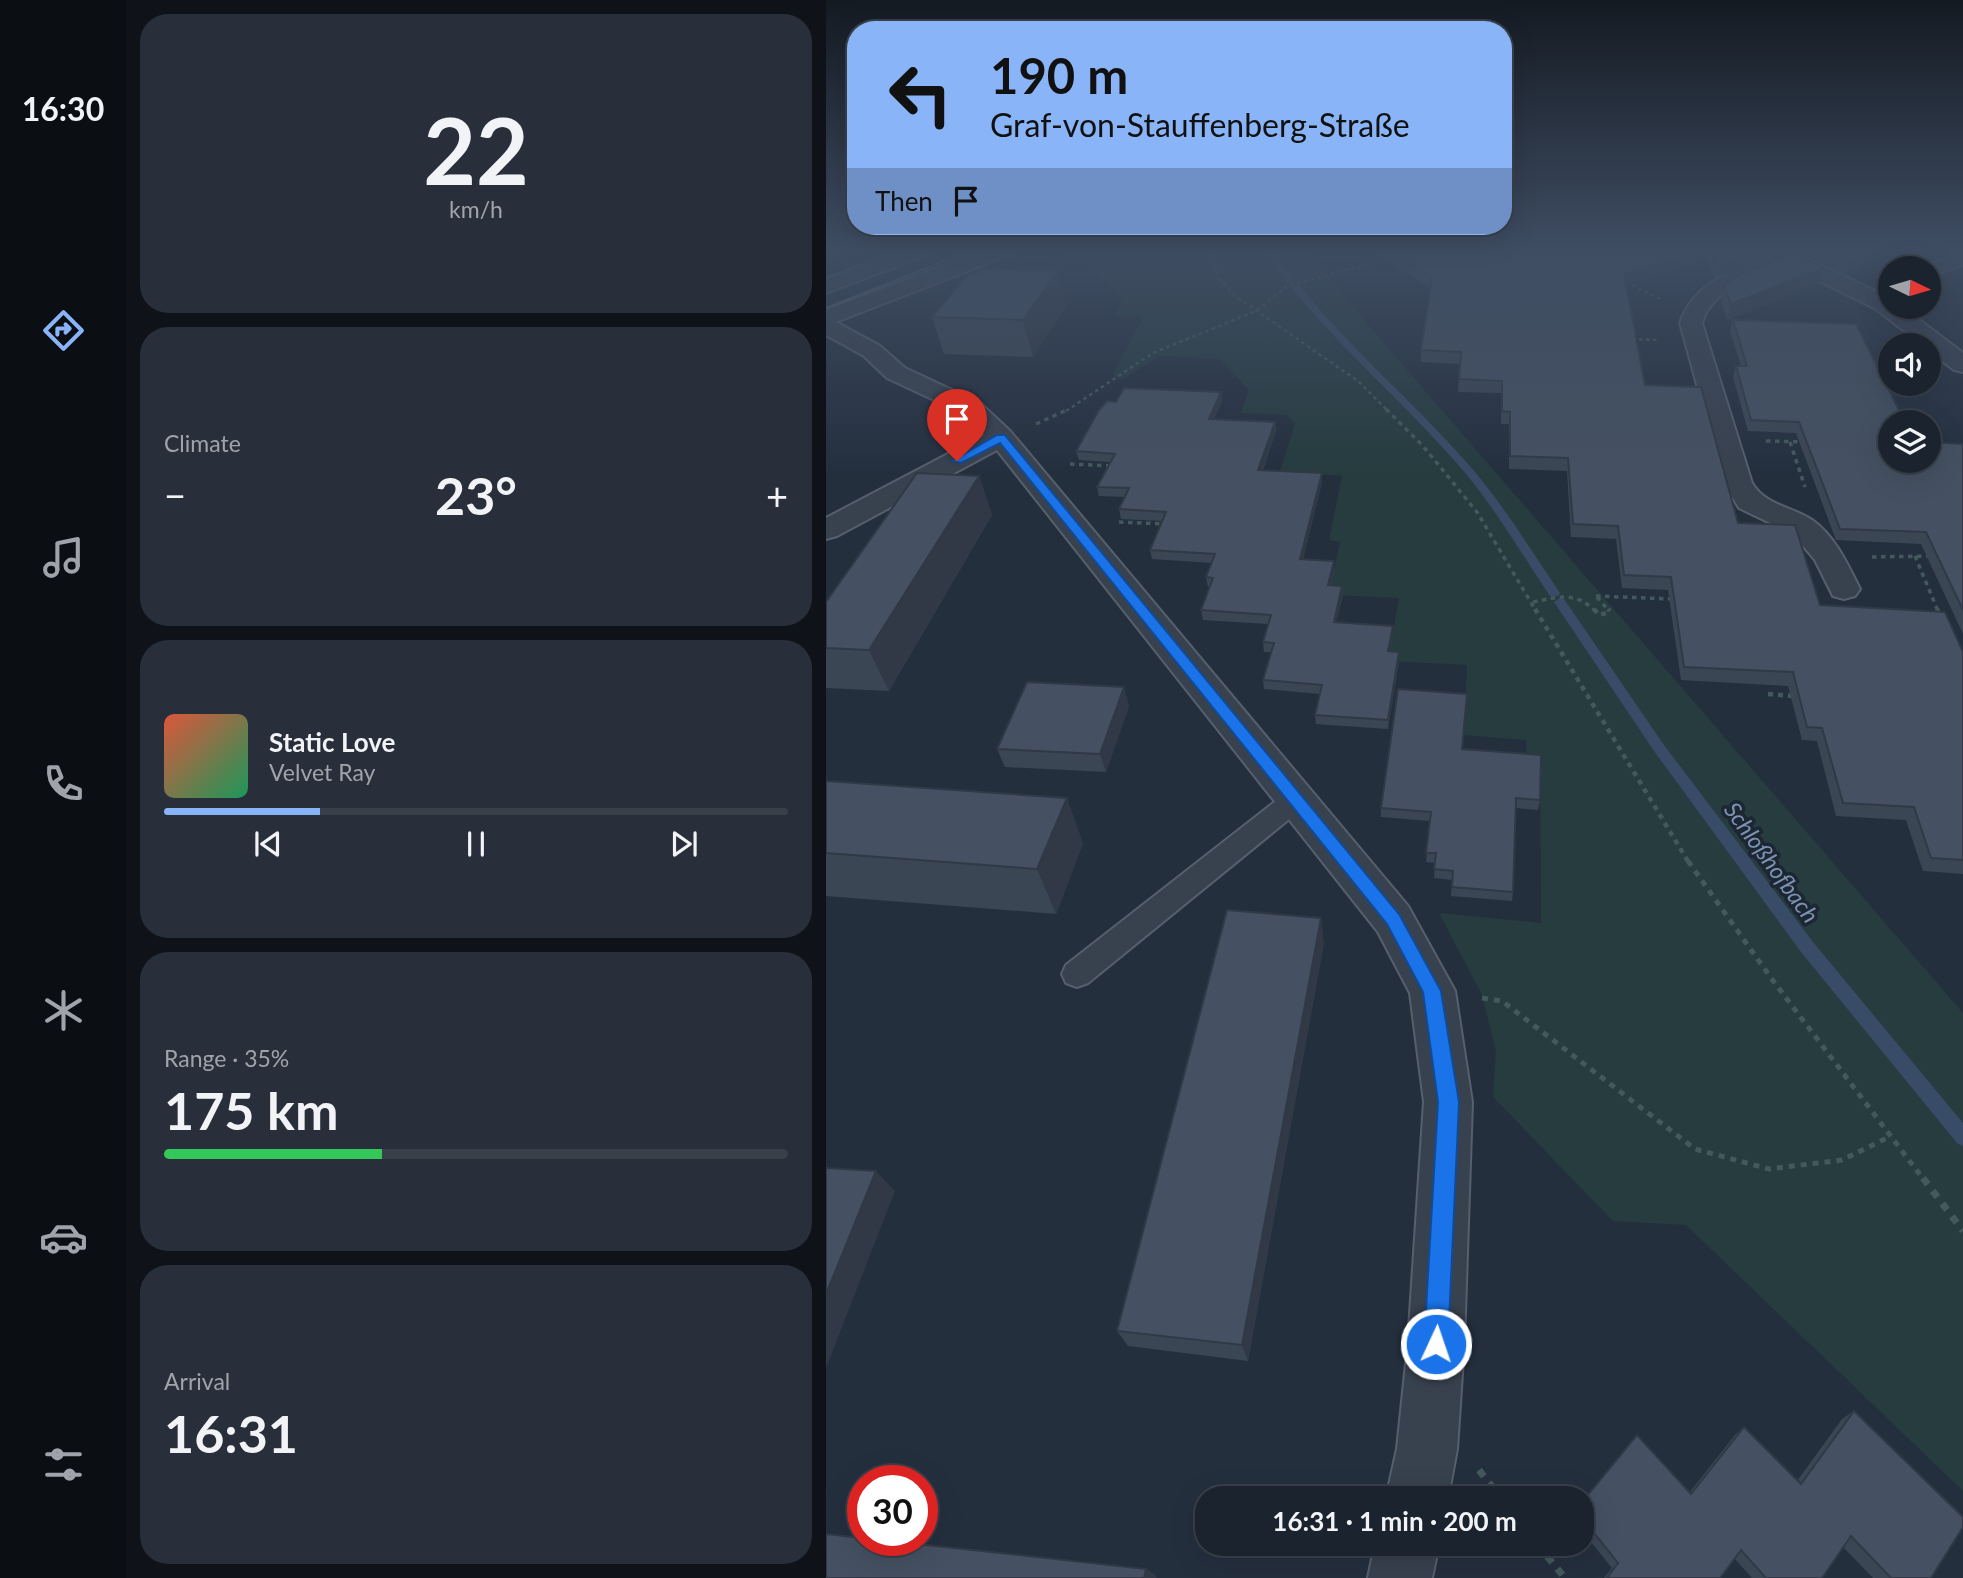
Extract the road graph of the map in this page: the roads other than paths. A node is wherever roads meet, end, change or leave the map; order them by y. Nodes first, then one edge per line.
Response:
1 (1691, 325) edge
2 (1912, 325) edge
3 (826, 326) edge
4 (1963, 365) edge
5 (1014, 453) junction
6 (826, 530) edge
7 (1844, 589) dead end
8 (1296, 800) junction
9 (1077, 974) dead end
10 (1419, 1486) edge
11 (1405, 1556) edge
12 (1400, 1578) edge

1 - 7 street
2 - 4 street
3 - 5 street
5 - 6 street
5 - 8 street
8 - 9 lane
8 - 10 street
11 - 12 street

